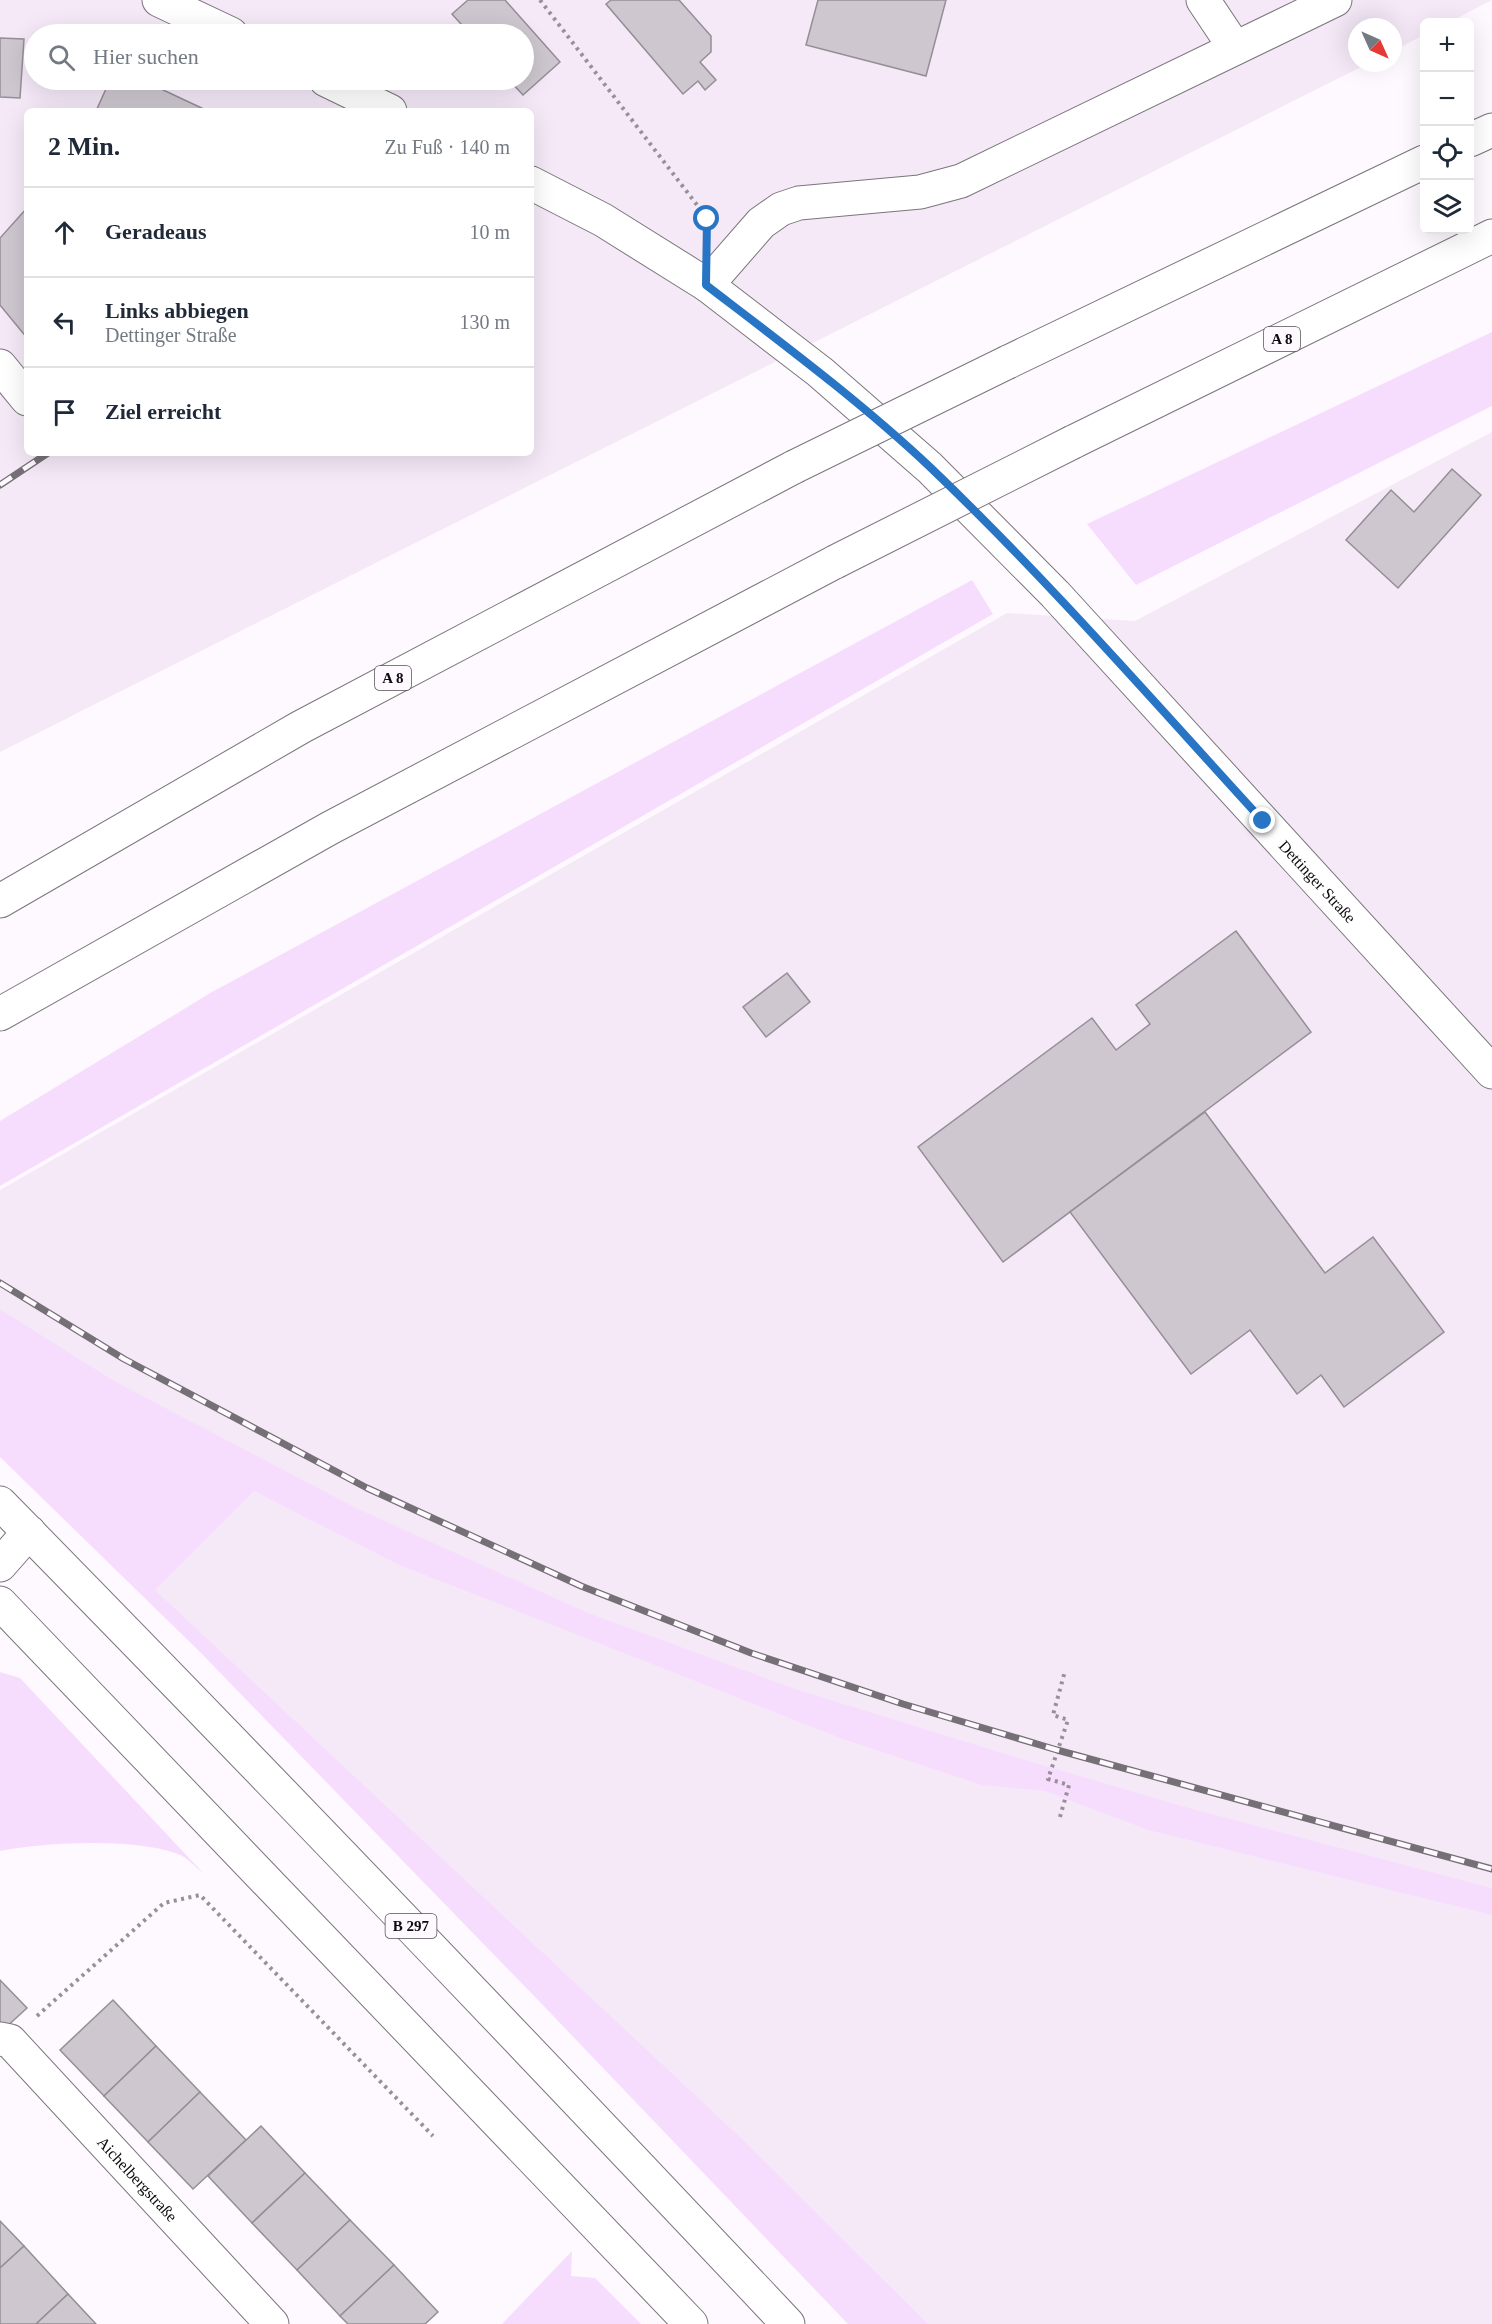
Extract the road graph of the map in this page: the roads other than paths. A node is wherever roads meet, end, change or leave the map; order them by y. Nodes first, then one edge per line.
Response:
1 (159, 0) edge
2 (1203, 0) edge
3 (1335, 0) edge
4 (210, 24) edge
5 (1235, 48) junction
6 (347, 90) edge
7 (384, 108) edge
8 (1492, 130) edge
9 (1474, 138) edge
10 (1420, 164) edge
11 (534, 185) edge
12 (1492, 236) edge
13 (706, 285) junction
14 (0, 366) edge
15 (24, 395) edge
16 (0, 901) edge
17 (0, 1014) edge
18 (1492, 1072) edge
19 (0, 1505) edge
20 (29, 1532) junction
21 (0, 1565) edge
22 (0, 1603) edge
23 (5, 2040) edge
24 (272, 2324) edge
25 (691, 2324) edge
26 (788, 2324) edge

1 - 4 main road
2 - 5 main road
3 - 5 main road
5 - 13 main road
6 - 7 main road
8 - 9 main road
10 - 16 main road, A 8, bridge
11 - 13 main road, Dettinger Straße
12 - 17 main road, A 8, bridge
13 - 18 main road, Dettinger Straße
14 - 15 main road
19 - 20 main road, B 297
20 - 21 main road
20 - 26 main road, B 297
22 - 25 main road
23 - 24 main road, Aichelbergstraße

